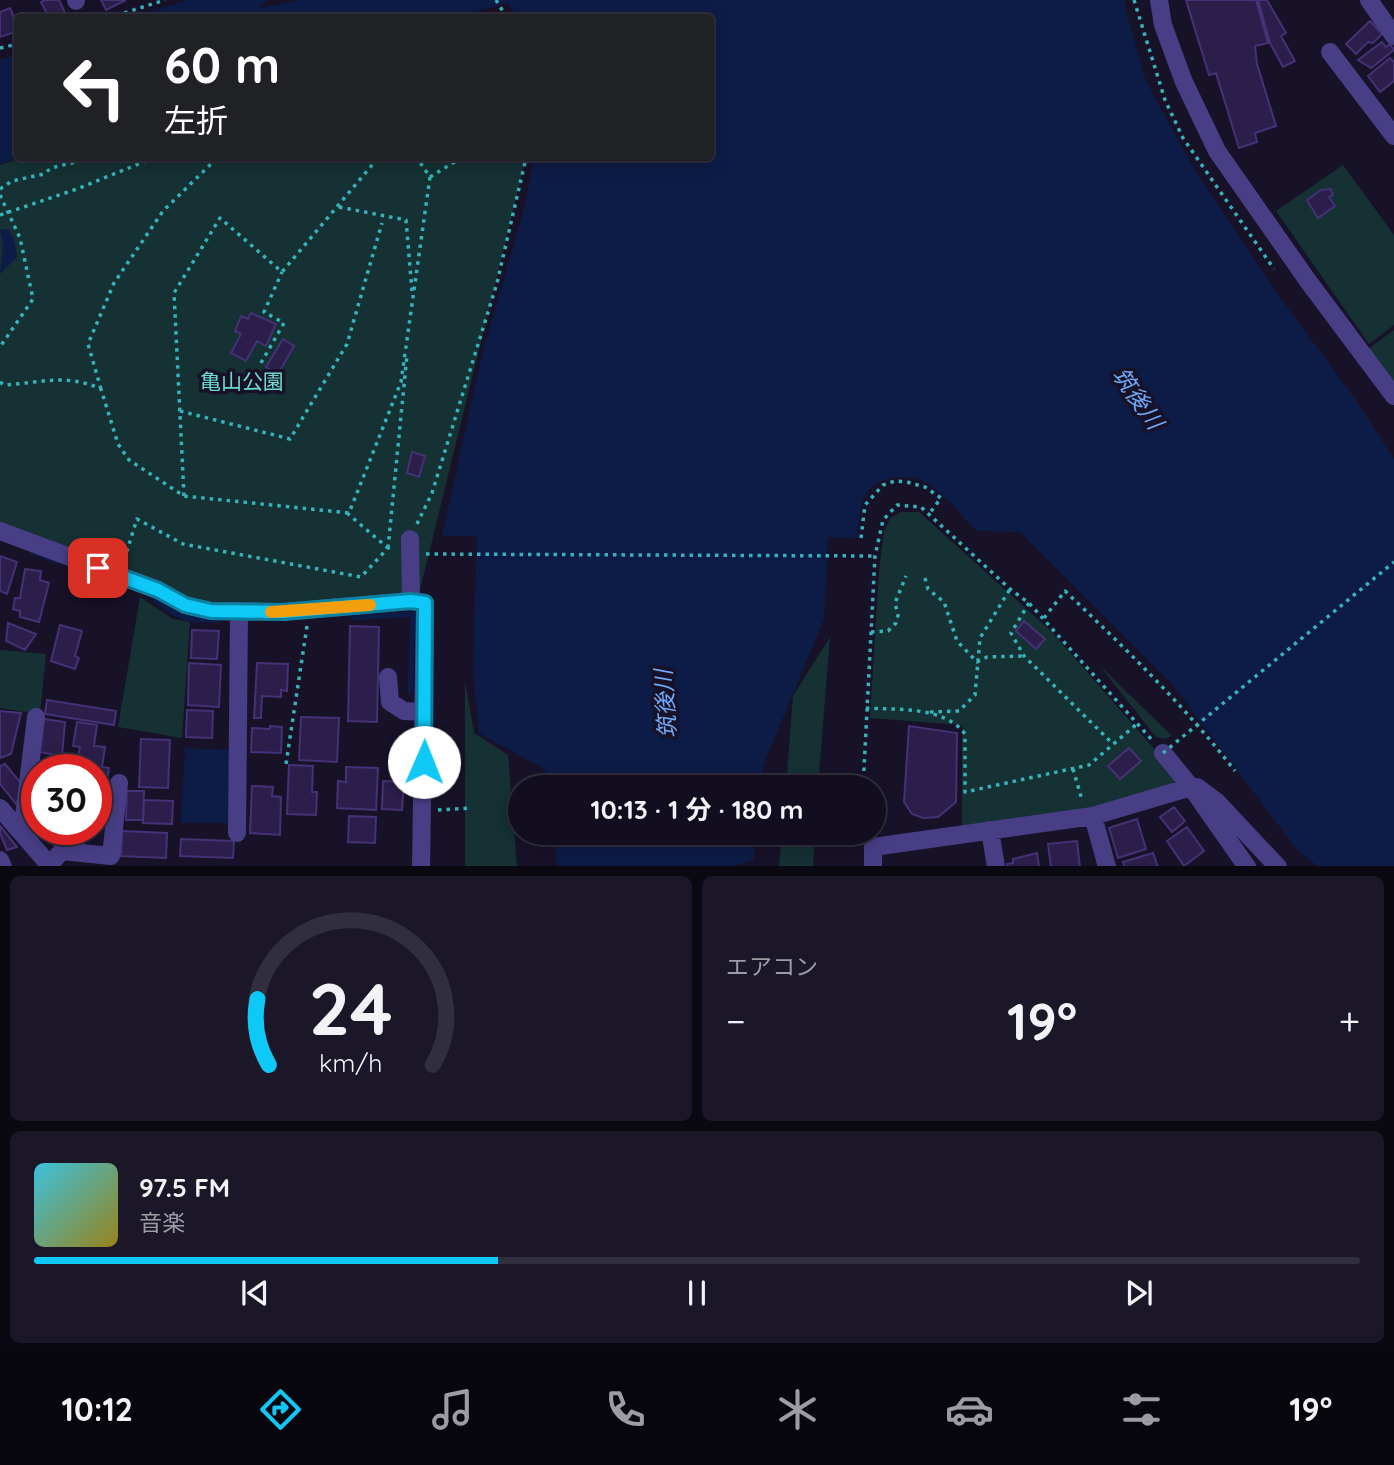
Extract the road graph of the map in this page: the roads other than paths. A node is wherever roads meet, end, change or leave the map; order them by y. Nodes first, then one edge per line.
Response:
1 (1159, 0) edge
2 (1369, 0) edge
3 (1394, 36) edge
4 (1330, 52) dead end
5 (1394, 136) edge
6 (1394, 396) edge
7 (0, 531) edge
8 (410, 539) road end
9 (411, 601) junction
10 (239, 611) junction
11 (388, 677) dead end
12 (424, 712) junction
13 (36, 717) dead end
14 (1163, 753) road end
15 (32, 754) edge
16 (1186, 781) junction
17 (119, 783) dead end
18 (0, 808) edge
19 (1090, 816) junction
20 (990, 831) junction
21 (21, 832) edge
22 (237, 833) dead end
23 (32, 845) edge
24 (63, 845) edge
25 (62, 851) junction
26 (0, 860) edge
27 (50, 865) edge
28 (3, 866) edge
29 (421, 866) edge
30 (873, 866) edge
31 (996, 866) edge
32 (1107, 866) edge
33 (1247, 866) edge
34 (1278, 866) edge

1 - 6 street
2 - 3 street
4 - 5 street
7 - 10 street
8 - 9 street
9 - 10 street
9 - 12 street
10 - 22 street
11 - 12 street
12 - 29 street
13 - 15 street
14 - 16 street
16 - 19 street
16 - 33 street
16 - 34 street
17 - 25 street
18 - 21 street
19 - 20 street
19 - 32 street
20 - 30 street
20 - 31 street
23 - 27 street
24 - 25 street
25 - 27 street
26 - 28 street

